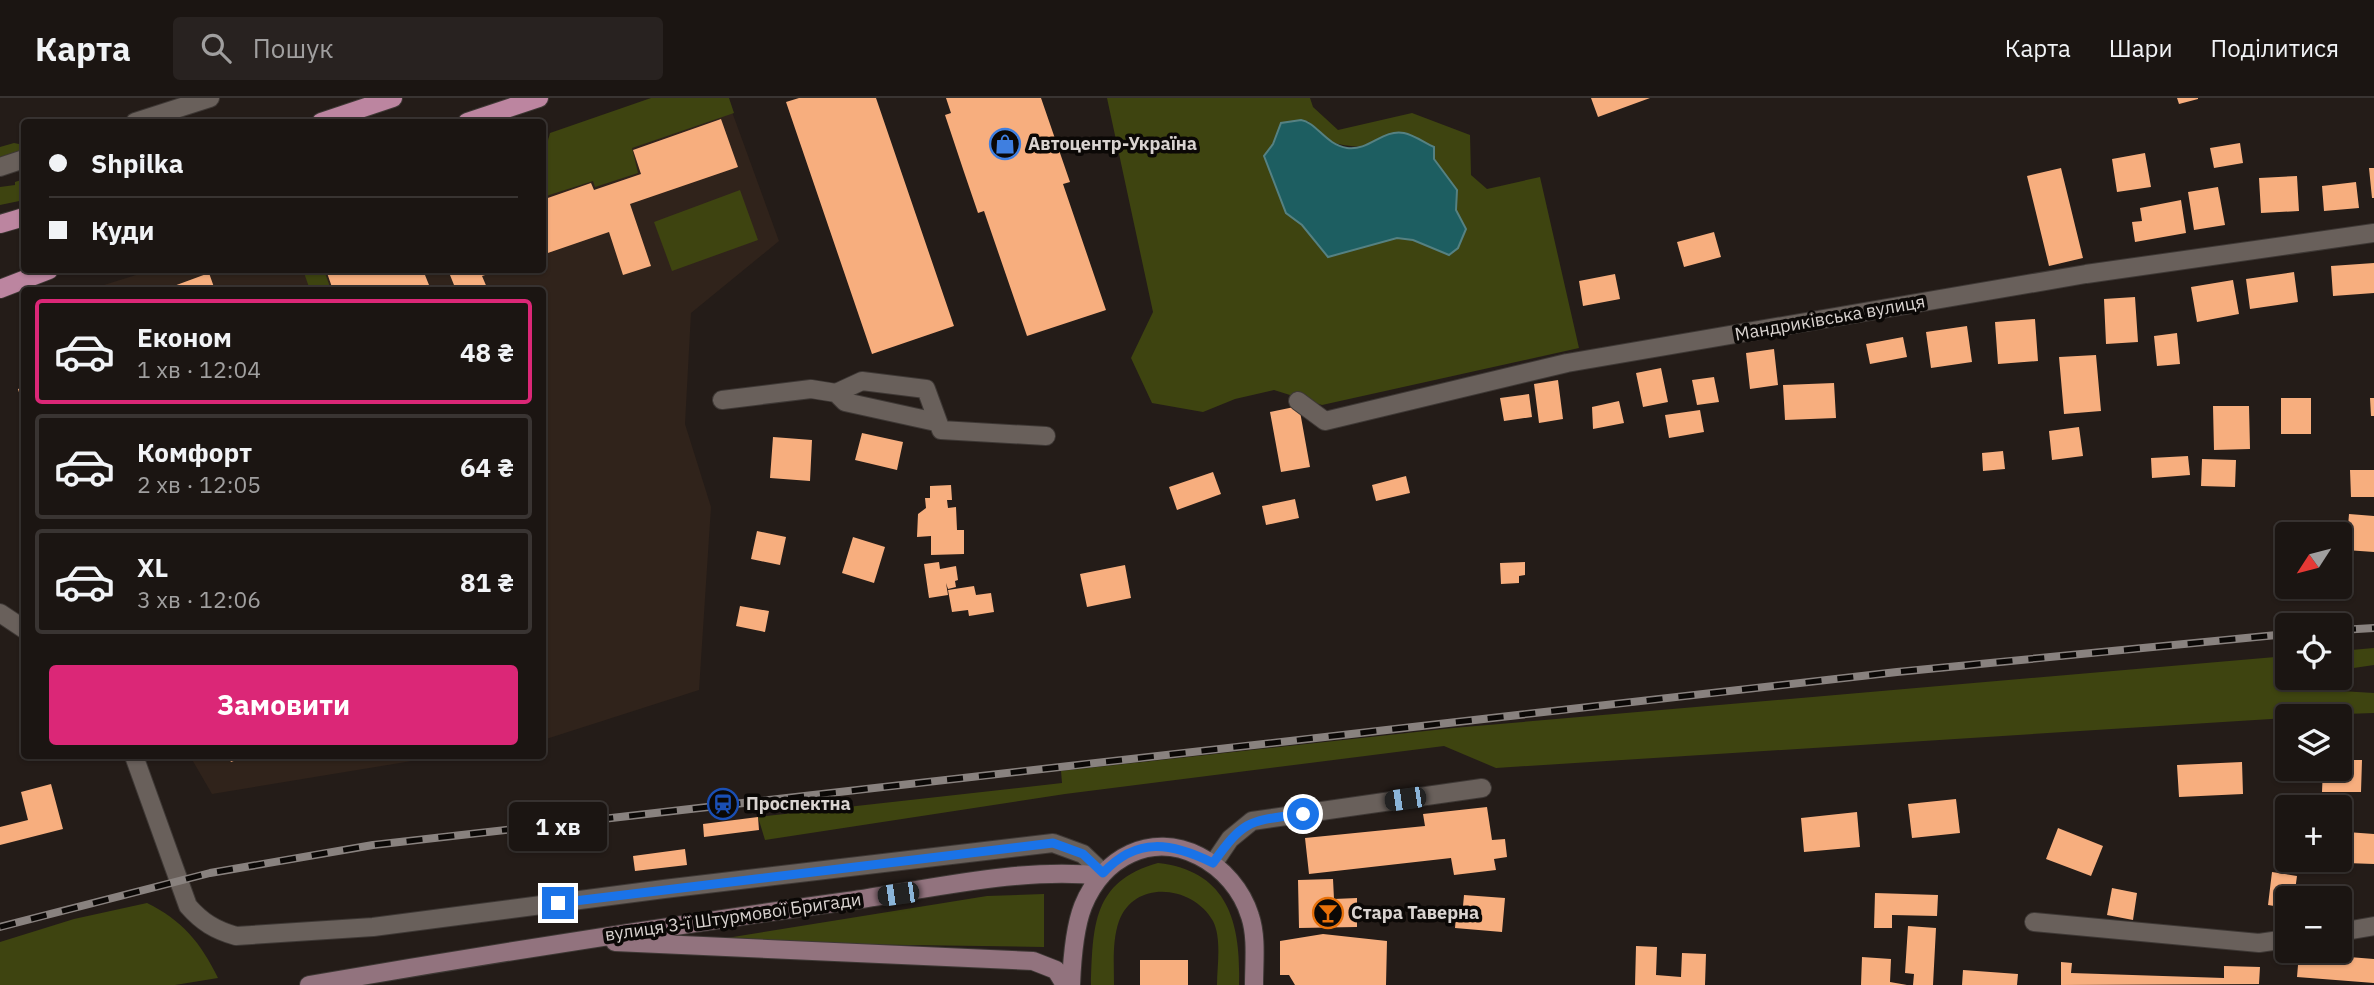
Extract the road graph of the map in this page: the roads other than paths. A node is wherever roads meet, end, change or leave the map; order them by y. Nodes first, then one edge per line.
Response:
1 (210, 98) edge
2 (393, 98) edge
3 (539, 98) edge
4 (144, 119) edge
5 (330, 119) edge
6 (476, 119) edge
7 (21, 160) edge
8 (0, 167) edge
9 (21, 218) edge
10 (0, 224) edge
11 (2374, 233) edge
12 (41, 273) edge
13 (0, 289) edge
14 (836, 393) junction
15 (722, 400) dead end
16 (1297, 401) dead end
17 (939, 426) junction
18 (1046, 436) dead end
19 (0, 613) edge
20 (21, 627) edge
21 (135, 759) edge
22 (1482, 788) dead end
23 (1213, 863) junction
24 (1102, 875) junction
25 (2034, 922) dead end
26 (2374, 926) edge
27 (2352, 930) edge
28 (573, 940) junction
29 (2275, 941) edge
30 (309, 985) edge
31 (1065, 985) edge
32 (1071, 985) edge
33 (1254, 985) edge

1 - 4 street
2 - 5 main road
3 - 6 main road
7 - 8 street
9 - 10 main road
11 - 16 street, Мандриківська вулиця
12 - 13 main road
14 - 15 street
14 - 17 street
14 - 17 street
17 - 18 street
19 - 20 street
21 - 24 street
22 - 23 street
23 - 24 main road
23 - 33 main road
24 - 28 main road, вулиця 3-ї Штурмової Бригади
24 - 32 main road
25 - 29 street
26 - 27 street
28 - 30 main road, вулиця 3-ї Штурмової Бригади
28 - 31 main road, вулиця 3-ї Штурмової Бригади

